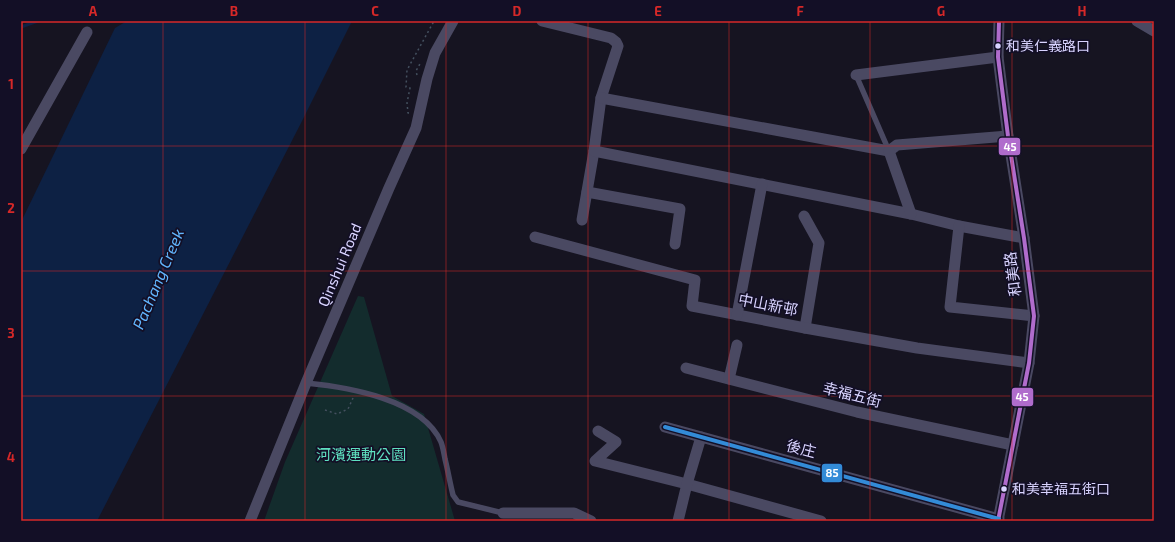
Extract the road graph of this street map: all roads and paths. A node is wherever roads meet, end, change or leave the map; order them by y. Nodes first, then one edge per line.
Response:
1 (434, 21) edge
2 (453, 21) edge
3 (542, 21) edge
4 (999, 21) edge
5 (1138, 21) edge
6 (1154, 31) edge
7 (87, 32) dead end
8 (998, 57) junction
9 (856, 75) joint
10 (601, 98) junction
11 (408, 113) dead end
12 (1008, 136) junction
13 (21, 149) edge
14 (594, 151) junction
15 (889, 151) junction
16 (762, 184) junction
17 (587, 192) junction
18 (912, 214) junction
19 (804, 216) dead end
20 (582, 220) dead end
21 (959, 226) junction
22 (535, 237) dead end
23 (1024, 238) junction
24 (675, 244) dead end
25 (737, 315) junction
26 (1034, 316) junction
27 (805, 328) junction
28 (737, 345) dead end
29 (1028, 364) junction
30 (686, 368) dead end
31 (729, 379) junction
32 (306, 383) junction
33 (356, 391) junction
34 (326, 410) dead end
35 (665, 427) dead end
36 (598, 431) dead end
37 (701, 437) junction
38 (1013, 445) junction
39 (687, 484) junction
40 (503, 513) joint
41 (998, 520) edge
42 (250, 521) edge
43 (591, 521) edge
44 (678, 521) edge
45 (821, 521) edge

1 - 11 path
2 - 32 street, Qinshui Road
3 - 10 street
4 - 8 street, 和美路
5 - 6 street
7 - 13 street
8 - 9 street
8 - 12 street, 和美路
9 - 15 lane
10 - 14 street
10 - 15 street
12 - 15 street
12 - 23 street, 和美路
14 - 16 street
14 - 17 street
15 - 18 street
16 - 18 street
16 - 25 street
17 - 20 street
17 - 24 street
18 - 21 street
19 - 27 street
21 - 23 street
21 - 26 street
22 - 25 street, 中山新邨
23 - 26 street, 和美路
25 - 27 street, 中山新邨
26 - 29 street, 和美路
27 - 29 street, 中山新邨
28 - 31 street
29 - 38 street, 和美路
30 - 31 street, 幸福五街
31 - 38 street, 幸福五街
32 - 33 lane
32 - 42 street, Qinshui Road
33 - 34 path
33 - 40 lane
35 - 37 street, 後庄
36 - 39 street
37 - 39 street
37 - 41 street, 後庄
38 - 41 street, 和美路
39 - 44 street
39 - 45 street
40 - 43 street

